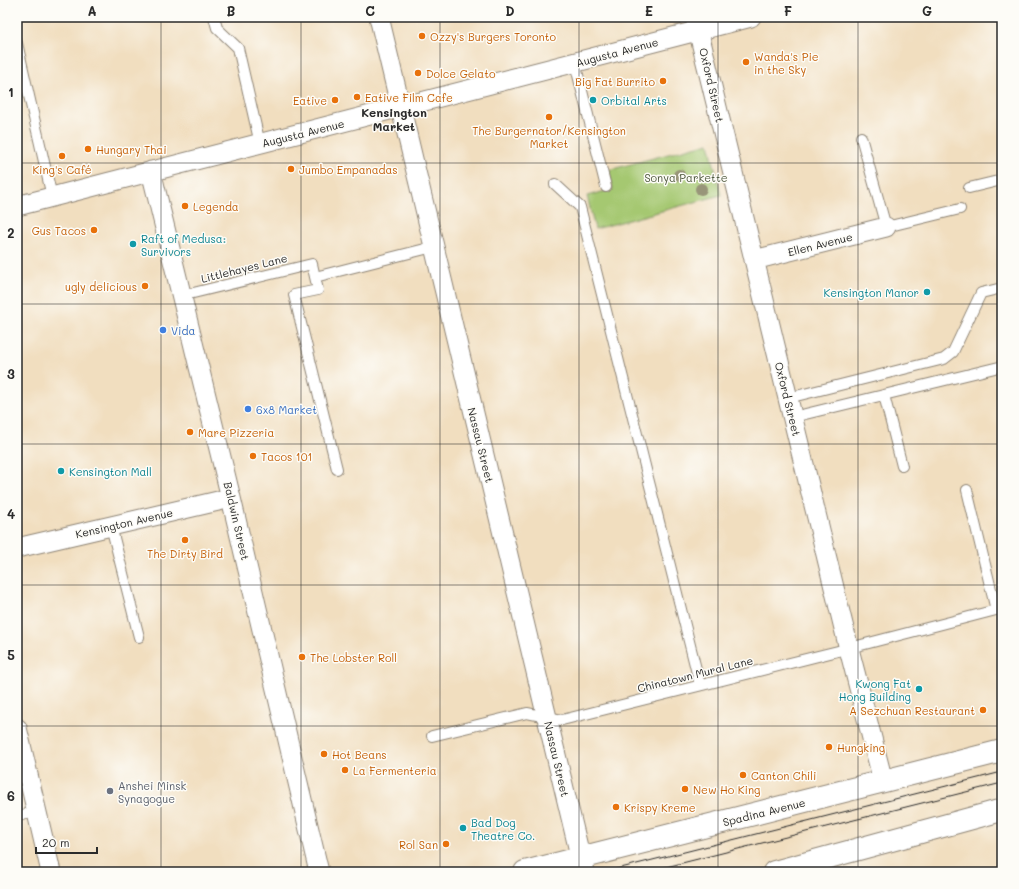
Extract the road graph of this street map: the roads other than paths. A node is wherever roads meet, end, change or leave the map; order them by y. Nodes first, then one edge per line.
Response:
1 (214, 17) edge
2 (379, 17) edge
3 (751, 17) edge
4 (697, 24) edge
5 (17, 43) edge
6 (575, 63) junction
7 (400, 108) junction
8 (861, 137) dead end
9 (260, 144) junction
10 (151, 171) junction
11 (1002, 180) edge
12 (556, 184) dead end
13 (606, 187) dead end
14 (969, 188) dead end
15 (52, 197) junction
16 (17, 206) edge
17 (960, 209) dead end
18 (886, 227) junction
19 (433, 248) junction
20 (754, 260) junction
21 (315, 277) junction
22 (1002, 288) edge
23 (181, 296) junction
24 (999, 367) dead end
25 (884, 395) junction
26 (788, 398) junction
27 (793, 417) junction
28 (902, 466) dead end
29 (336, 469) dead end
30 (966, 490) dead end
31 (231, 498) junction
32 (110, 526) junction
33 (17, 548) edge
34 (140, 637) dead end
35 (849, 649) junction
36 (700, 685) junction
37 (548, 717) junction
38 (17, 728) edge
39 (432, 736) dead end
40 (1002, 751) edge
41 (883, 781) junction
42 (1002, 810) edge
43 (36, 812) junction
44 (17, 816) edge
45 (582, 865) edge
46 (51, 872) edge
47 (319, 872) edge
48 (525, 872) edge
49 (774, 872) edge

1 - 9 lane
2 - 7 street, Nassau Street
3 - 4 street, Augusta Avenue
4 - 6 street, Augusta Avenue
4 - 20 street, Oxford Street
5 - 15 lane
6 - 7 street, Augusta Avenue
6 - 13 lane
7 - 9 street, Augusta Avenue
7 - 19 street, Nassau Street
8 - 18 lane
9 - 10 street, Augusta Avenue
10 - 15 street, Augusta Avenue
10 - 23 street, Baldwin Street
11 - 14 lane
12 - 36 lane
15 - 16 street, Augusta Avenue
17 - 18 lane
18 - 20 street, Ellen Avenue
19 - 21 lane
19 - 37 street, Nassau Street
20 - 26 street, Oxford Street
21 - 23 lane, Littlehayes Lane
21 - 29 lane
22 - 26 lane
23 - 31 street, Baldwin Street
24 - 25 lane
25 - 27 lane
25 - 28 lane
26 - 27 street, Oxford Street
27 - 35 street, Oxford Street
30 - 35 lane, Chinatown Mural Lane
31 - 32 street, Kensington Avenue
31 - 47 street, Baldwin Street
32 - 33 street, Kensington Avenue
32 - 34 lane
35 - 36 lane, Chinatown Mural Lane
35 - 41 street, Oxford Street
36 - 37 lane, Chinatown Mural Lane
37 - 39 lane, Chinatown Mural Lane
37 - 45 street, Nassau Street
38 - 43 street
40 - 41 main road, Spadina Avenue
41 - 45 main road, Spadina Avenue
42 - 49 main road
43 - 44 lane
43 - 46 street
45 - 48 main road, Spadina Avenue

